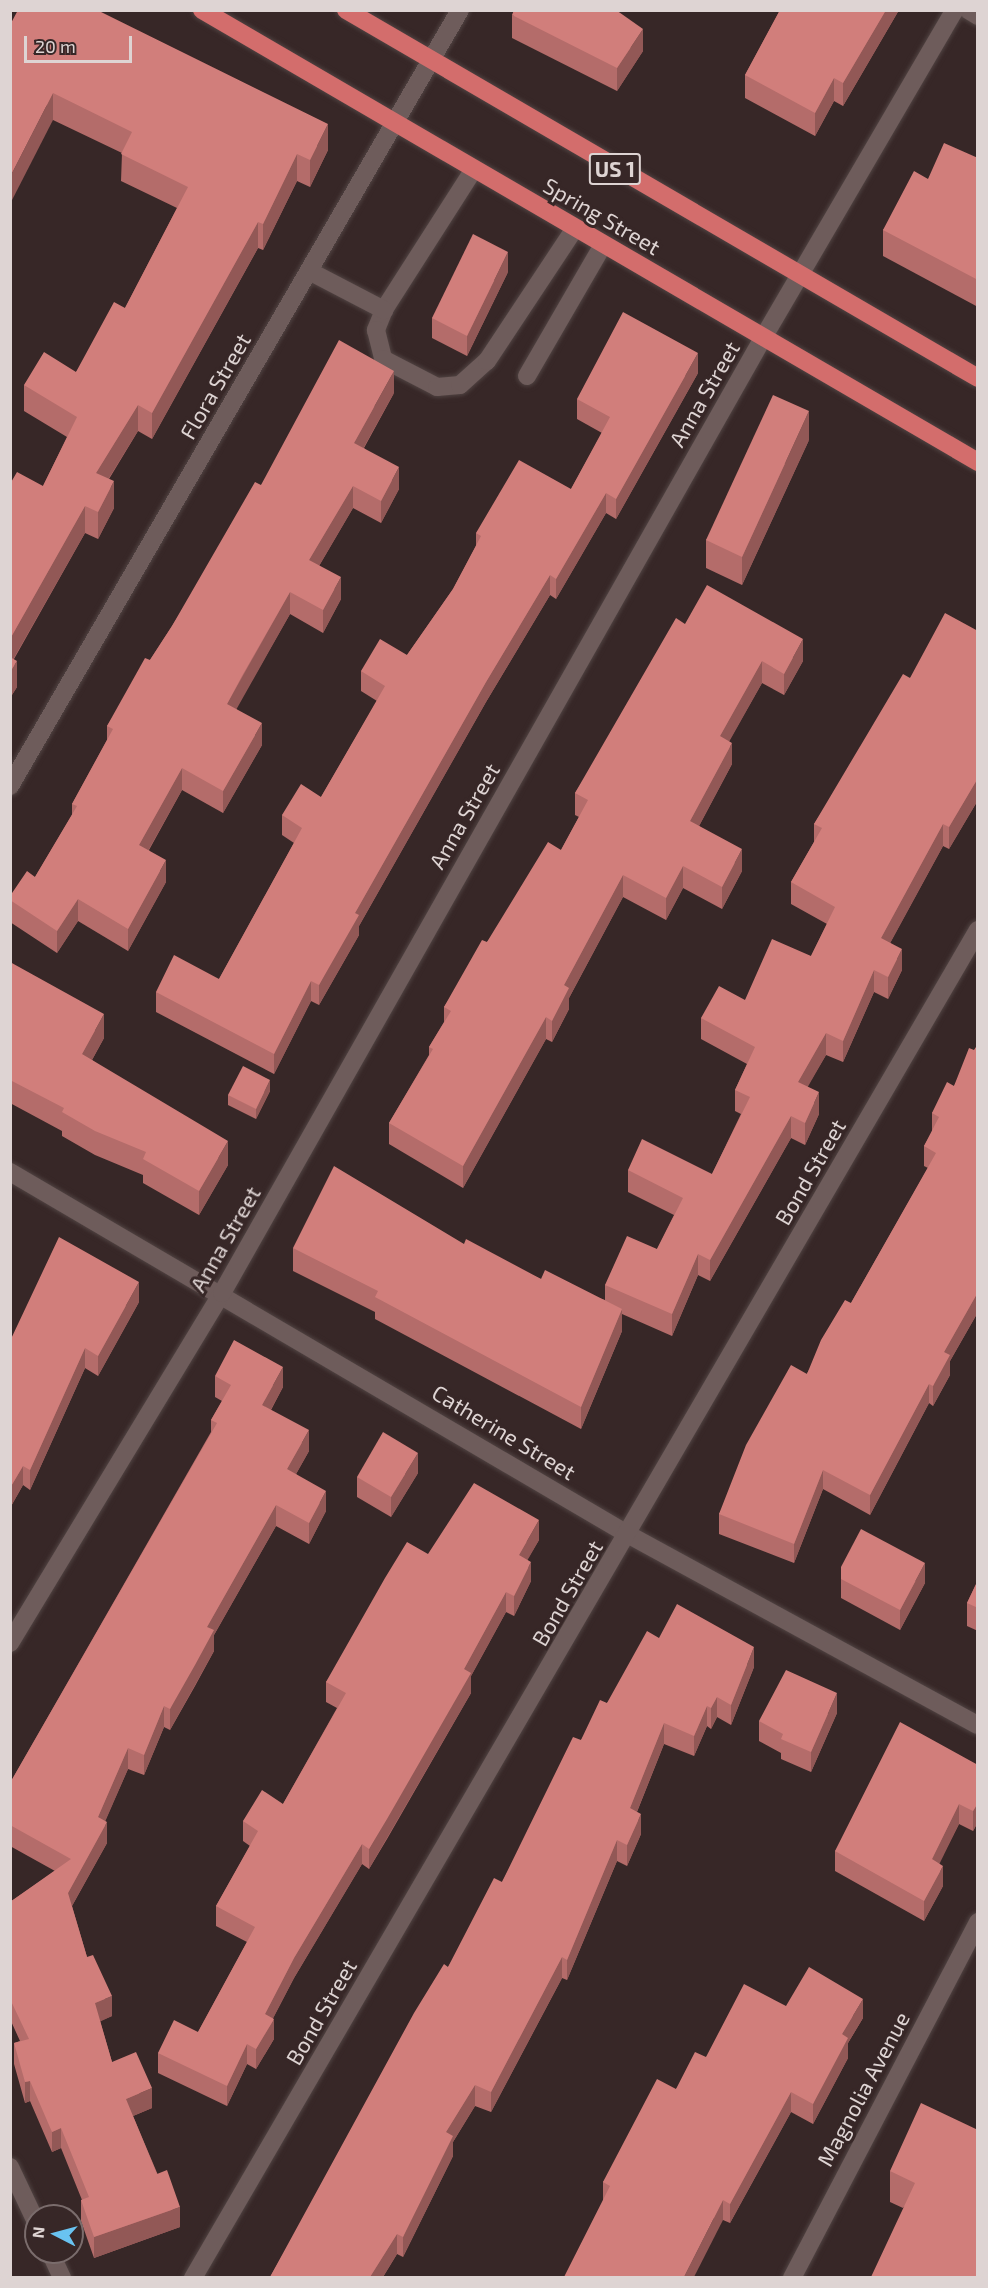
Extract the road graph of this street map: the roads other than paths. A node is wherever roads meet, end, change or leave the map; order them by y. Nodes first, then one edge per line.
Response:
1 (202, 10) edge
2 (346, 10) edge
3 (460, 10) edge
4 (956, 10) edge
5 (968, 10) edge
6 (978, 16) edge
7 (431, 61) junction
8 (395, 123) junction
9 (474, 169) junction
10 (575, 228) junction
11 (603, 244) junction
12 (309, 271) junction
13 (799, 277) junction
14 (384, 310) junction
15 (763, 338) junction
16 (527, 376) dead end
17 (978, 378) edge
18 (978, 462) edge
19 (10, 786) edge
20 (978, 930) edge
21 (10, 1172) edge
22 (222, 1293) junction
23 (629, 1535) junction
24 (10, 1643) edge
25 (978, 1725) edge
26 (978, 1923) edge
27 (10, 2167) edge
28 (17, 2191) edge
29 (25, 2204) edge
30 (193, 2277) edge
31 (792, 2277) edge

1 - 8 highway, Spring Street
2 - 7 highway, Spring Street / US 1
3 - 7 street, Flora Street
4 - 13 street, Anna Street
5 - 6 street
7 - 8 street, Flora Street
7 - 13 highway, Spring Street / US 1
8 - 9 highway, Spring Street
8 - 12 street, Flora Street
9 - 10 highway, Spring Street
9 - 14 street
10 - 11 highway, Spring Street
10 - 14 street
11 - 15 highway, Spring Street
11 - 16 street
12 - 14 street
12 - 19 street, Flora Street
13 - 15 street, Anna Street
13 - 17 highway, Spring Street / US 1
15 - 18 highway, Spring Street
15 - 22 street, Anna Street
20 - 23 street, Bond Street
21 - 22 street, Catherine Street
22 - 23 street, Catherine Street
22 - 24 street, Anna Street
23 - 25 street, Catherine Street
23 - 30 street, Bond Street
26 - 31 street, Magnolia Avenue
27 - 28 street
28 - 29 street

